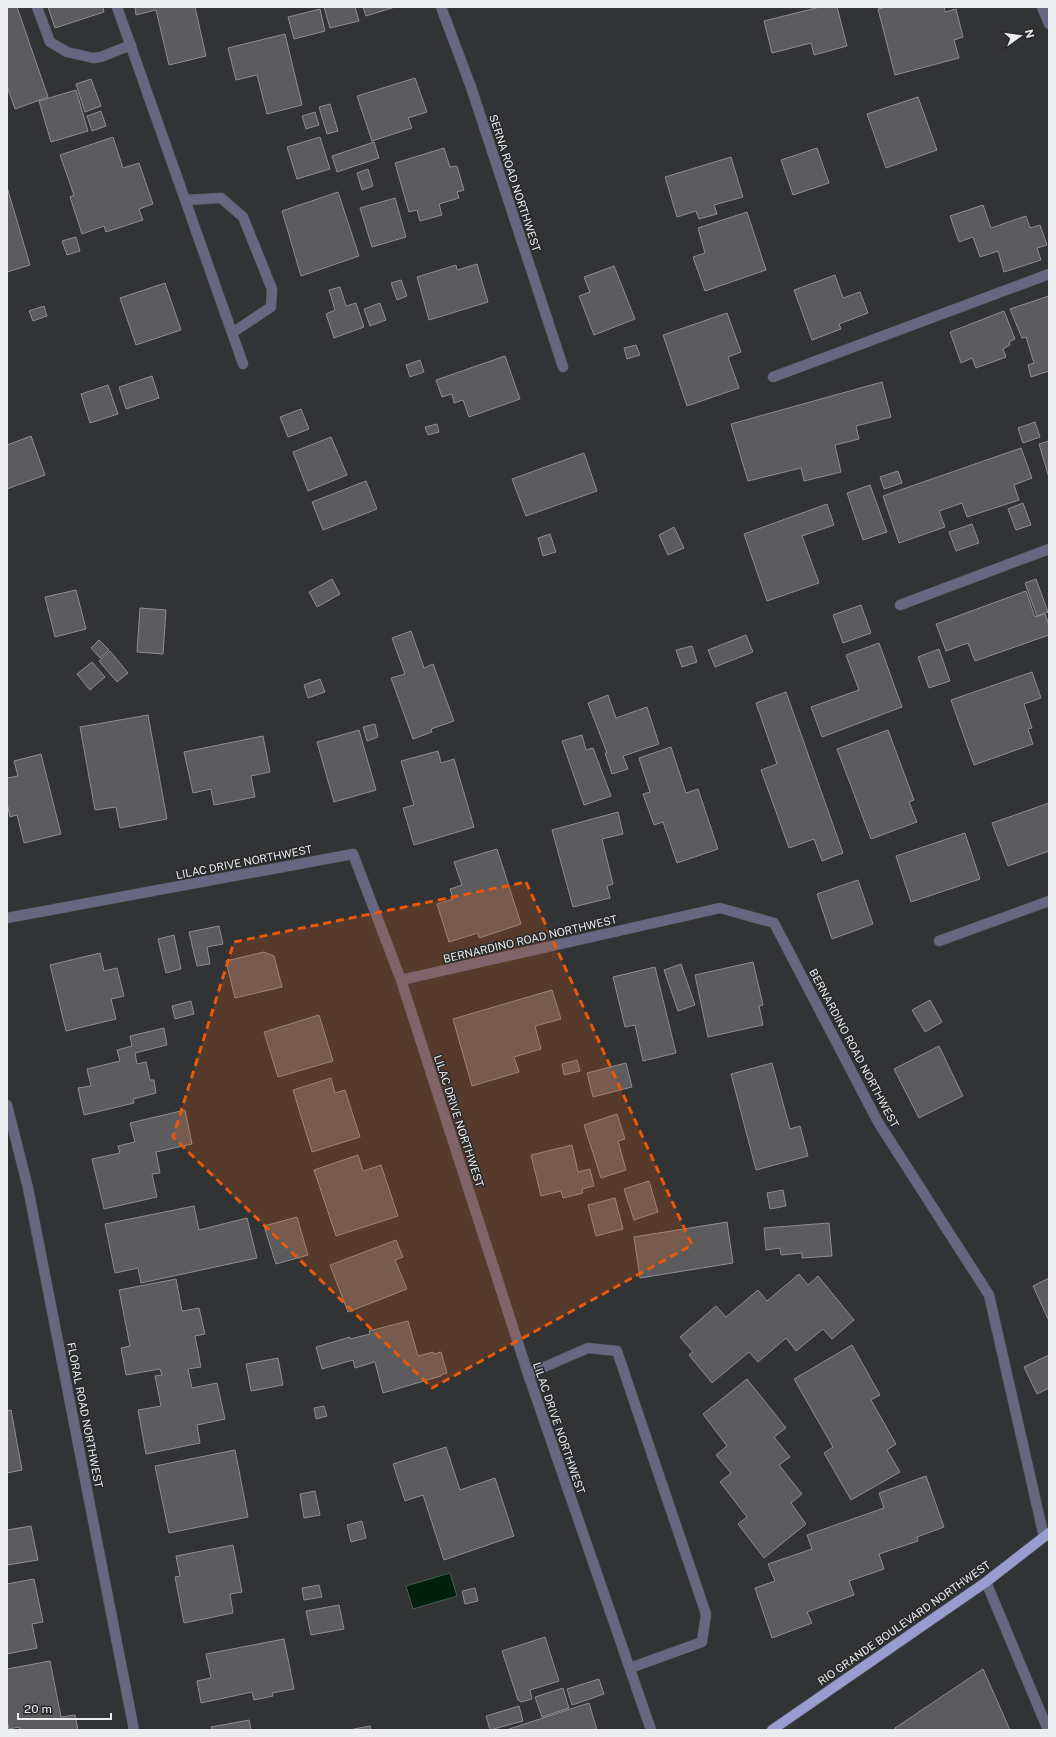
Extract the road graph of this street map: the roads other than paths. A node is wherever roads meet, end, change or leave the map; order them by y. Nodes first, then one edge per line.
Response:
1 (37, 7) edge
2 (117, 7) edge
3 (441, 7) edge
4 (1042, 7) edge
5 (1049, 24) edge
6 (131, 45) junction
7 (186, 200) junction
8 (1049, 274) edge
9 (232, 333) junction
10 (243, 364) dead end
11 (563, 367) dead end
12 (773, 376) dead end
13 (1049, 549) edge
14 (900, 606) dead end
15 (1049, 901) edge
16 (7, 918) edge
17 (939, 940) dead end
18 (401, 980) junction
19 (7, 1105) edge
20 (528, 1374) junction
21 (1046, 1535) edge
22 (986, 1582) junction
23 (630, 1668) junction
24 (134, 1730) edge
25 (651, 1730) edge
26 (772, 1730) edge
27 (1048, 1730) edge

1 - 6 street
2 - 6 street
3 - 11 street, SERNA ROAD NORTHWEST
4 - 5 street
6 - 7 street
7 - 9 street
7 - 9 street
8 - 12 street
9 - 10 street
13 - 14 street
15 - 17 street
16 - 18 street, LILAC DRIVE NORTHWEST
18 - 20 street, LILAC DRIVE NORTHWEST
18 - 21 street, BERNARDINO ROAD NORTHWEST
19 - 24 street, FLORAL ROAD NORTHWEST
20 - 23 street, LILAC DRIVE NORTHWEST
20 - 23 street
21 - 22 main road, RIO GRANDE BOULEVARD NORTHWEST
22 - 26 main road, RIO GRANDE BOULEVARD NORTHWEST
22 - 27 street
23 - 25 street, LILAC DRIVE NORTHWEST

